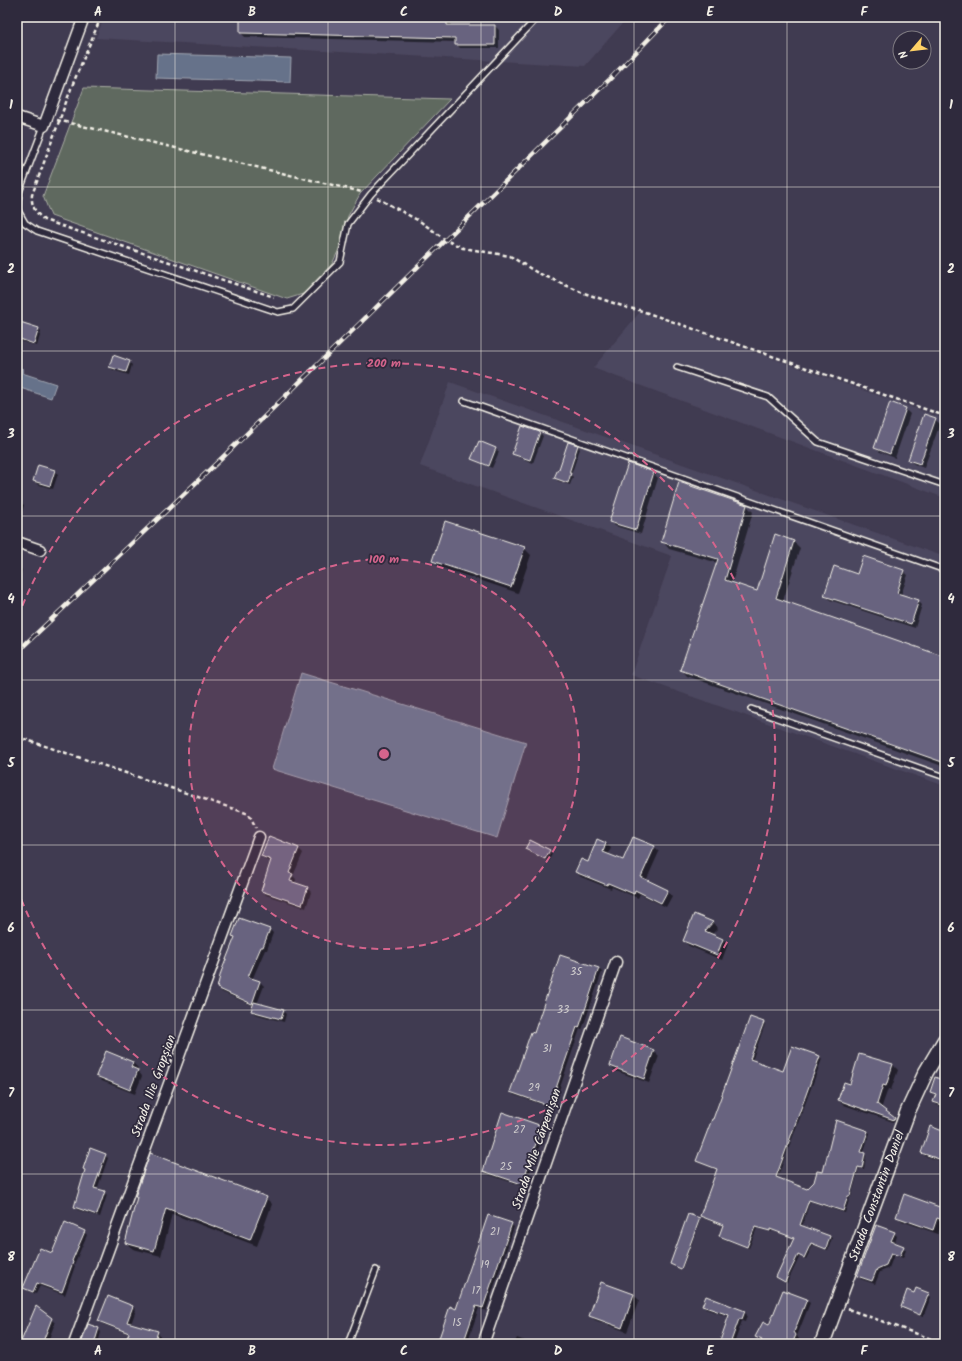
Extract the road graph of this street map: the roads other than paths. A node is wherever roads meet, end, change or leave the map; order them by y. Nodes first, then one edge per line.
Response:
1 (84, 17) edge
2 (538, 17) edge
3 (17, 117) edge
4 (44, 126) junction
5 (17, 208) edge
6 (677, 367) dead end
7 (464, 400) dead end
8 (945, 485) edge
9 (17, 542) edge
10 (40, 550) dead end
11 (945, 570) edge
12 (751, 709) dead end
13 (945, 777) edge
14 (259, 837) road end
15 (616, 962) dead end
16 (943, 1049) edge
17 (376, 1270) dead end
18 (74, 1344) edge
19 (348, 1344) edge
20 (482, 1344) edge
21 (822, 1344) edge

1 - 4 street
2 - 5 lane
3 - 4 street
4 - 5 lane
6 - 8 lane
7 - 11 lane
9 - 10 street
12 - 13 lane
14 - 18 street, Strada Ilie Gropșian
15 - 20 street, Strada Mile Cărpenișan
16 - 21 street, Strada Constantin Daniel
17 - 19 lane

